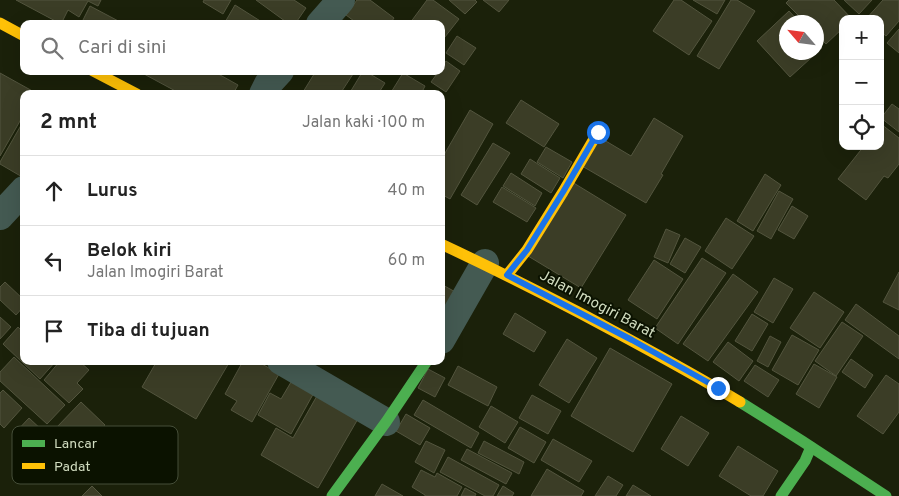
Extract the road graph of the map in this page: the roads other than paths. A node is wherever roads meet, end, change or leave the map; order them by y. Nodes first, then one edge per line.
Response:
1 (341, 0) edge
2 (324, 20) edge
3 (0, 23) edge
4 (20, 34) edge
5 (99, 75) edge
6 (121, 90) edge
7 (598, 132) dead end
8 (20, 194) edge
9 (0, 216) edge
10 (445, 246) edge
11 (496, 269) junction
12 (445, 335) edge
13 (288, 365) edge
14 (424, 365) edge
15 (386, 422) junction
16 (811, 447) junction
17 (332, 496) edge
18 (781, 496) edge
19 (886, 496) edge

1 - 2 street
3 - 4 main road
5 - 6 main road
7 - 11 main road
8 - 9 street
10 - 11 main road, Jalan Imogiri Barat
11 - 12 street
11 - 16 main road, Jalan Imogiri Barat
13 - 15 street
14 - 15 main road
15 - 17 main road
16 - 18 main road
16 - 19 main road, Jalan Imogiri Barat

